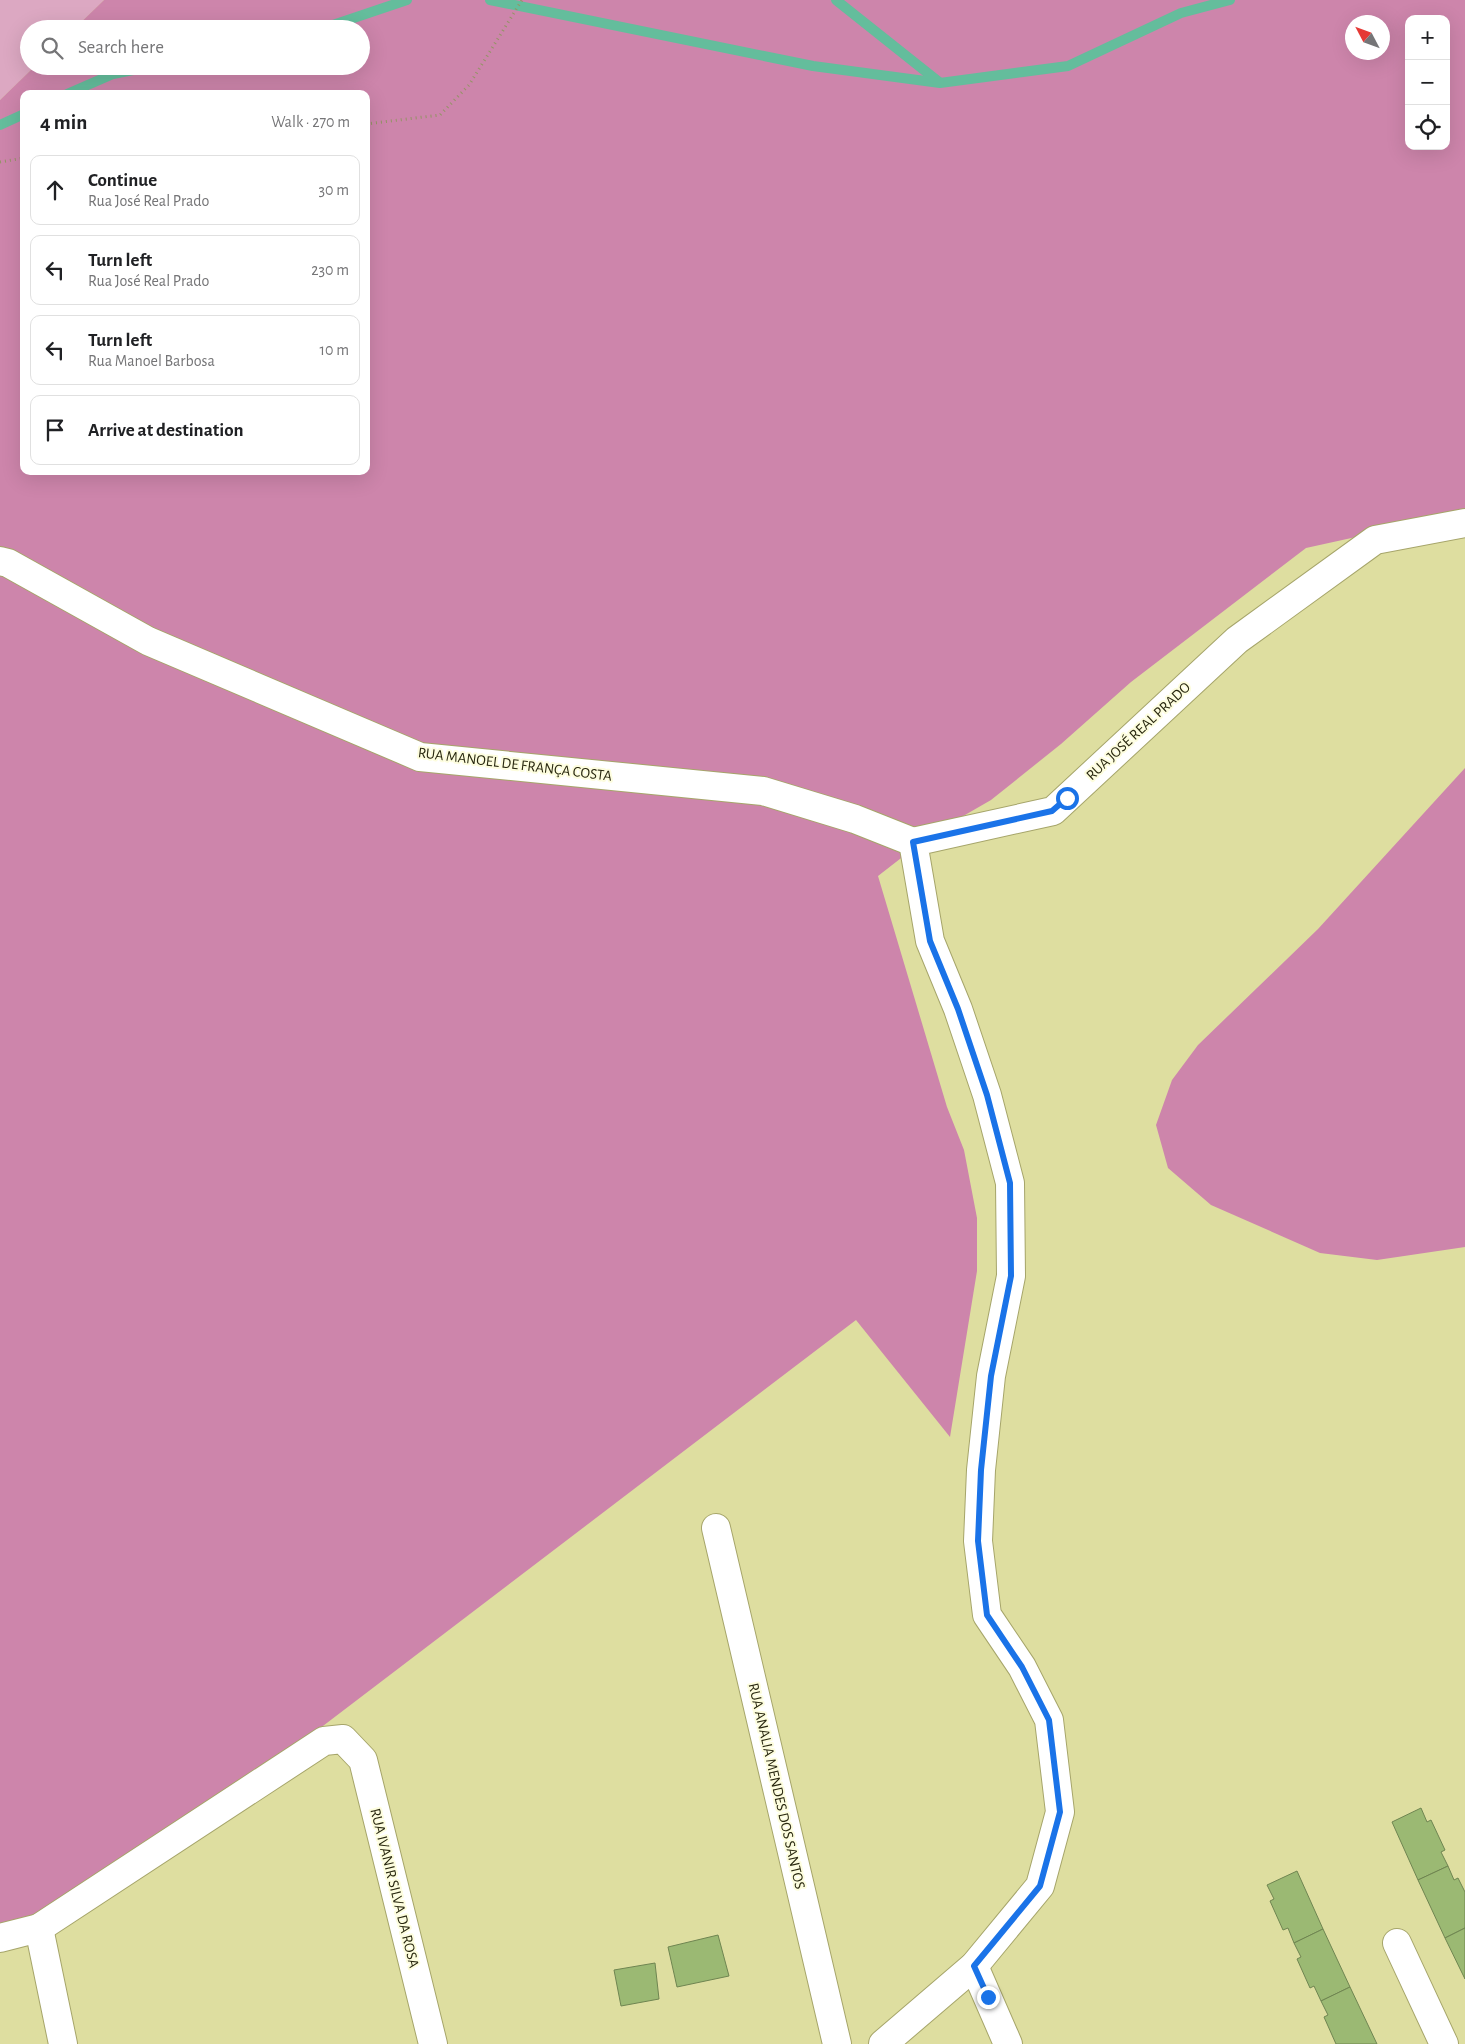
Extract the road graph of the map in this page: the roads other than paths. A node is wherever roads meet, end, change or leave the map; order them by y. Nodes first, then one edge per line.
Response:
1 (1465, 523) edge
2 (0, 561) edge
3 (913, 842) junction
4 (716, 1528) dead end
5 (39, 1928) junction
6 (0, 1938) edge
7 (1397, 1943) dead end
8 (974, 1966) junction
9 (63, 2044) edge
10 (434, 2044) edge
11 (837, 2044) edge
12 (883, 2044) edge
13 (1008, 2044) edge
14 (1444, 2044) edge

1 - 3 street, RUA JOSÉ REAL PRADO
2 - 3 street, RUA MANOEL DE FRANÇA COSTA
3 - 8 street
4 - 11 street, RUA ANALIA MENDES DOS SANTOS
5 - 6 street
5 - 9 street
5 - 10 street, RUA IVANIR SILVA DA ROSA
7 - 14 street
8 - 12 street
8 - 13 street

